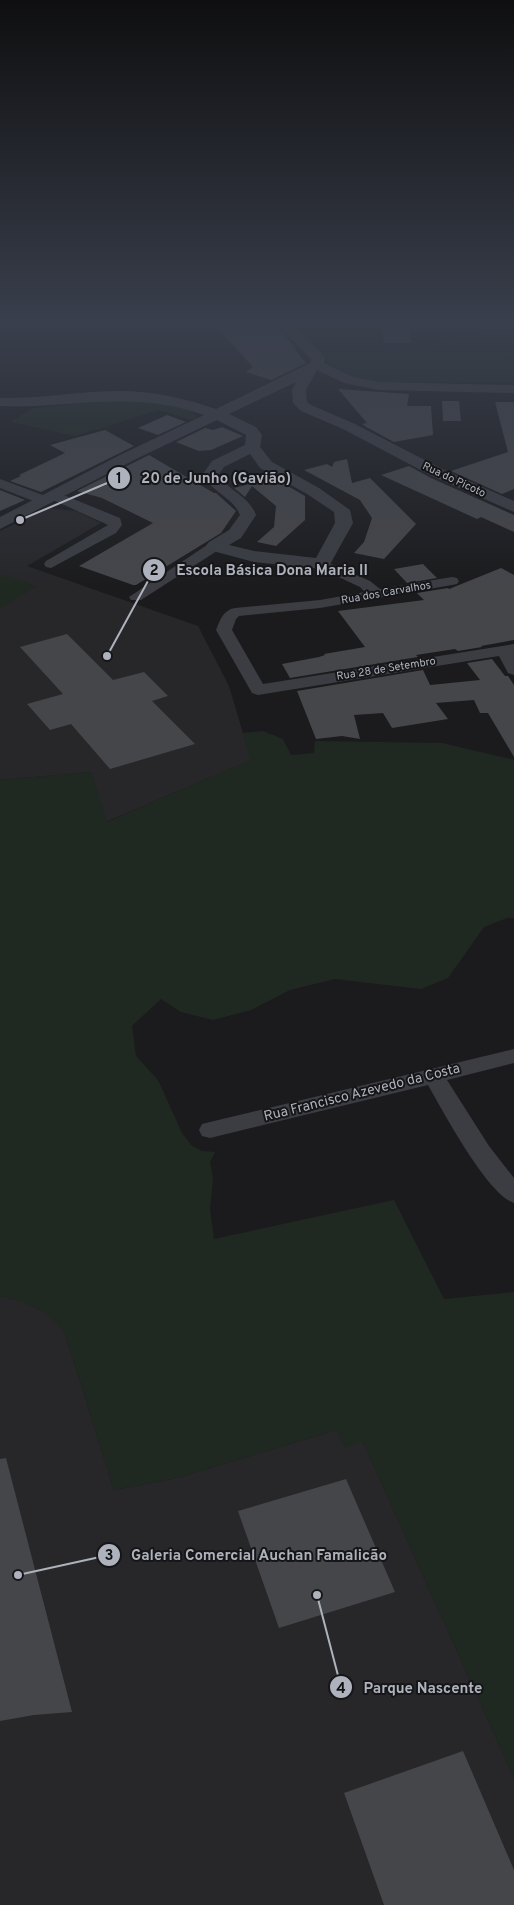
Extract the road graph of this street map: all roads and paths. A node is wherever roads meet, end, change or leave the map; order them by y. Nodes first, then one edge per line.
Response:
1 (198, 409) edge
2 (230, 409) edge
3 (308, 409) edge
4 (216, 414) junction
5 (252, 447) junction
6 (0, 484) edge
7 (51, 498) junction
8 (514, 508) edge
9 (0, 524) edge
10 (215, 546) junction
11 (51, 564) dead end
12 (322, 564) junction
13 (452, 581) dead end
14 (377, 594) junction
15 (136, 597) dead end
16 (509, 650) edge
17 (514, 670) edge
18 (258, 690) joint
19 (514, 1056) edge
20 (433, 1076) junction
21 (210, 1130) dead end
22 (514, 1194) edge

1 - 4 street
2 - 4 street
3 - 8 street, Rua do Picoto
4 - 5 street
4 - 7 street
5 - 10 street
5 - 12 street
6 - 7 street
7 - 9 street
7 - 11 street
10 - 12 street
10 - 15 street
12 - 14 street
13 - 14 street, Rua dos Carvalhos
14 - 18 street, Rua dos Carvalhos
16 - 17 street
16 - 18 street, Rua 28 de Setembro
19 - 20 street, Rua Francisco Azevedo da Costa
20 - 21 street, Rua Francisco Azevedo da Costa
20 - 22 street

